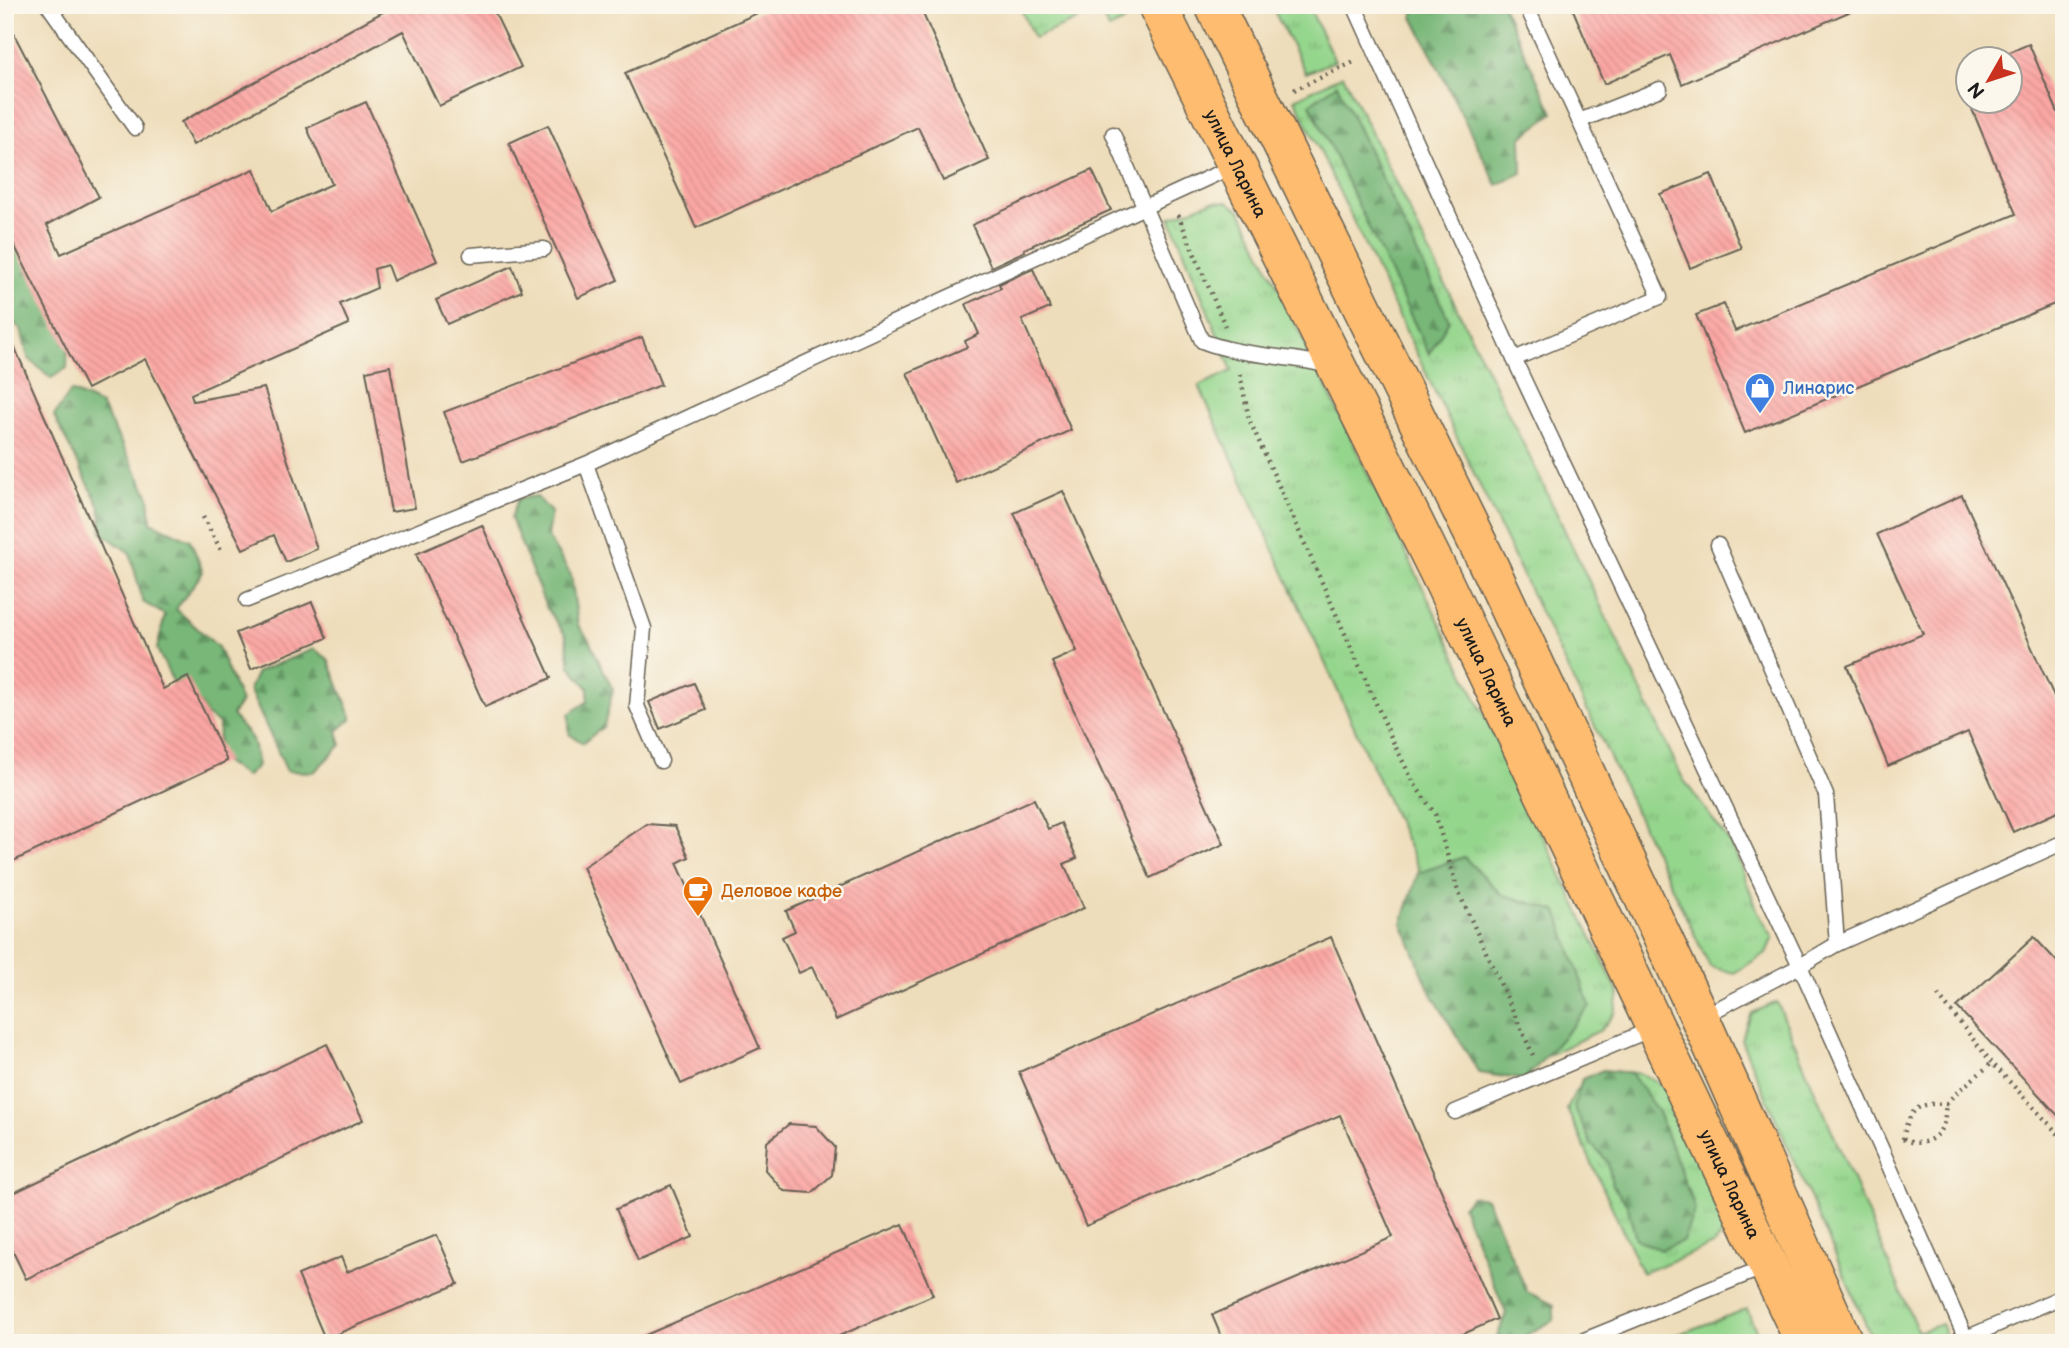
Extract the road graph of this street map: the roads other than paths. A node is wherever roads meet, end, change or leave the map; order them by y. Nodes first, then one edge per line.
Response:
1 (48, 5) edge
2 (1157, 5) edge
3 (1214, 5) edge
4 (1354, 5) edge
5 (1526, 5) edge
6 (1660, 89) dead end
7 (1579, 121) junction
8 (135, 128) dead end
9 (1113, 134) dead end
10 (1238, 164) junction
11 (1146, 206) junction
12 (544, 249) dead end
13 (471, 255) dead end
14 (1514, 359) junction
15 (1338, 368) junction
16 (586, 464) junction
17 (1718, 545) dead end
18 (247, 600) dead end
19 (662, 761) dead end
20 (2064, 842) edge
21 (1837, 944) junction
22 (1800, 966) junction
23 (1700, 1018) junction
24 (1655, 1027) junction
25 (1455, 1112) dead end
26 (1769, 1265) junction
27 (2064, 1296) edge
28 (1967, 1340) edge
29 (1577, 1343) edge
30 (1805, 1343) edge
31 (1844, 1343) edge

1 - 8 lane
2 - 10 main road, улица Ларина
3 - 23 main road
4 - 14 lane
5 - 7 lane
6 - 7 lane
7 - 14 lane
9 - 11 lane
10 - 11 lane
10 - 15 main road, улица Ларина
11 - 15 lane
11 - 16 lane
12 - 13 lane
14 - 22 lane
15 - 24 main road, улица Ларина
16 - 18 lane
16 - 19 lane
17 - 21 lane
20 - 21 lane
21 - 22 lane
22 - 23 lane
22 - 28 lane
23 - 31 main road
24 - 25 lane
24 - 26 main road, улица Ларина
26 - 29 lane
26 - 30 main road, улица Ларина
27 - 28 lane

